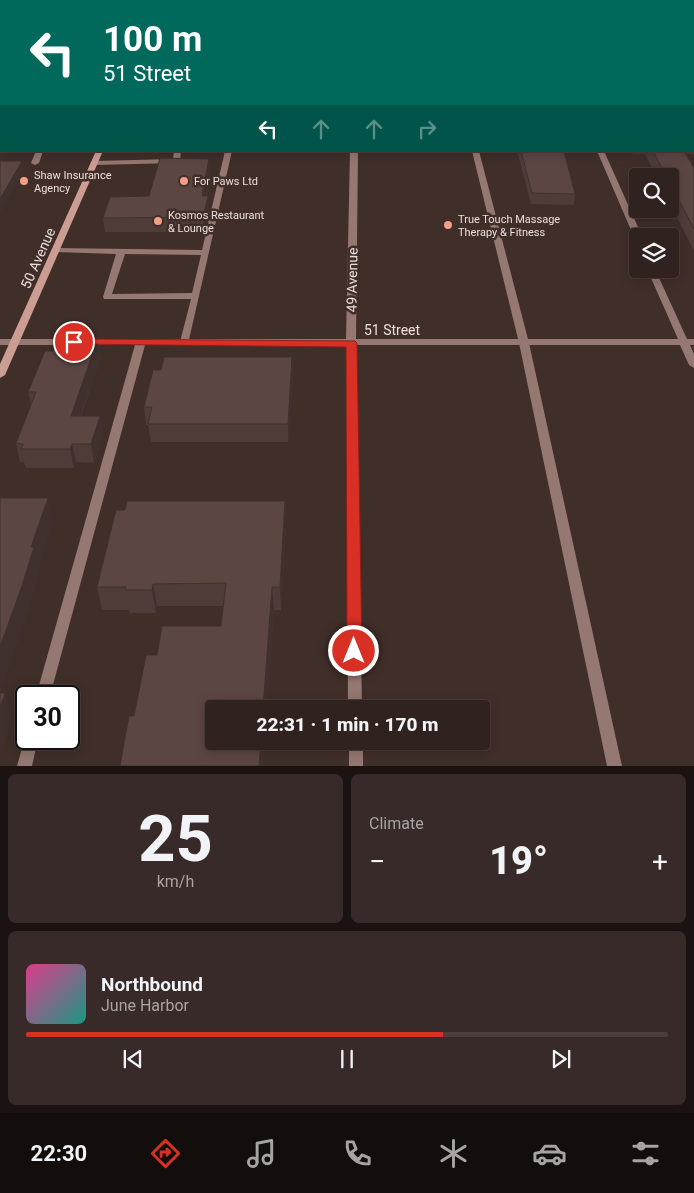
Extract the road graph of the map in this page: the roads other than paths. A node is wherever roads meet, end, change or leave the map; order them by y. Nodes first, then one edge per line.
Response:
1 (40, 152) edge
2 (100, 152) edge
3 (178, 152) edge
4 (229, 152) edge
5 (354, 152) edge
6 (475, 152) edge
7 (600, 152) edge
8 (35, 163) dead end
9 (94, 163) junction
10 (634, 228) edge
11 (56, 250) junction
12 (121, 252) junction
13 (206, 253) junction
14 (656, 278) edge
15 (196, 296) junction
16 (0, 342) edge
17 (16, 342) junction
18 (141, 342) junction
19 (185, 342) junction
20 (683, 342) junction
21 (694, 342) edge
22 (351, 343) junction
23 (524, 343) junction
24 (694, 365) edge
25 (0, 375) edge
26 (46, 685) edge
27 (355, 700) edge
28 (28, 750) edge
29 (356, 750) edge
30 (24, 766) edge
31 (356, 766) edge
32 (614, 766) edge

1 - 8 street
2 - 9 main road, 50 Avenue
3 - 9 street
4 - 13 street
5 - 22 street, 49 Avenue
6 - 23 street
7 - 10 street
9 - 11 main road, 50 Avenue
11 - 12 street
11 - 17 main road, 50 Avenue
12 - 13 street
12 - 15 street
13 - 15 street
14 - 20 street
15 - 19 street
16 - 17 street, 51 Street
17 - 18 street, 51 Street
17 - 25 main road, 50 Avenue
18 - 19 street, 51 Street
18 - 26 street
19 - 22 street, 51 Street
20 - 21 street, 51 Street
20 - 23 street, 51 Street
20 - 24 street
22 - 23 street, 51 Street
22 - 27 street, 49 Avenue
23 - 32 street
28 - 30 street
29 - 31 street

